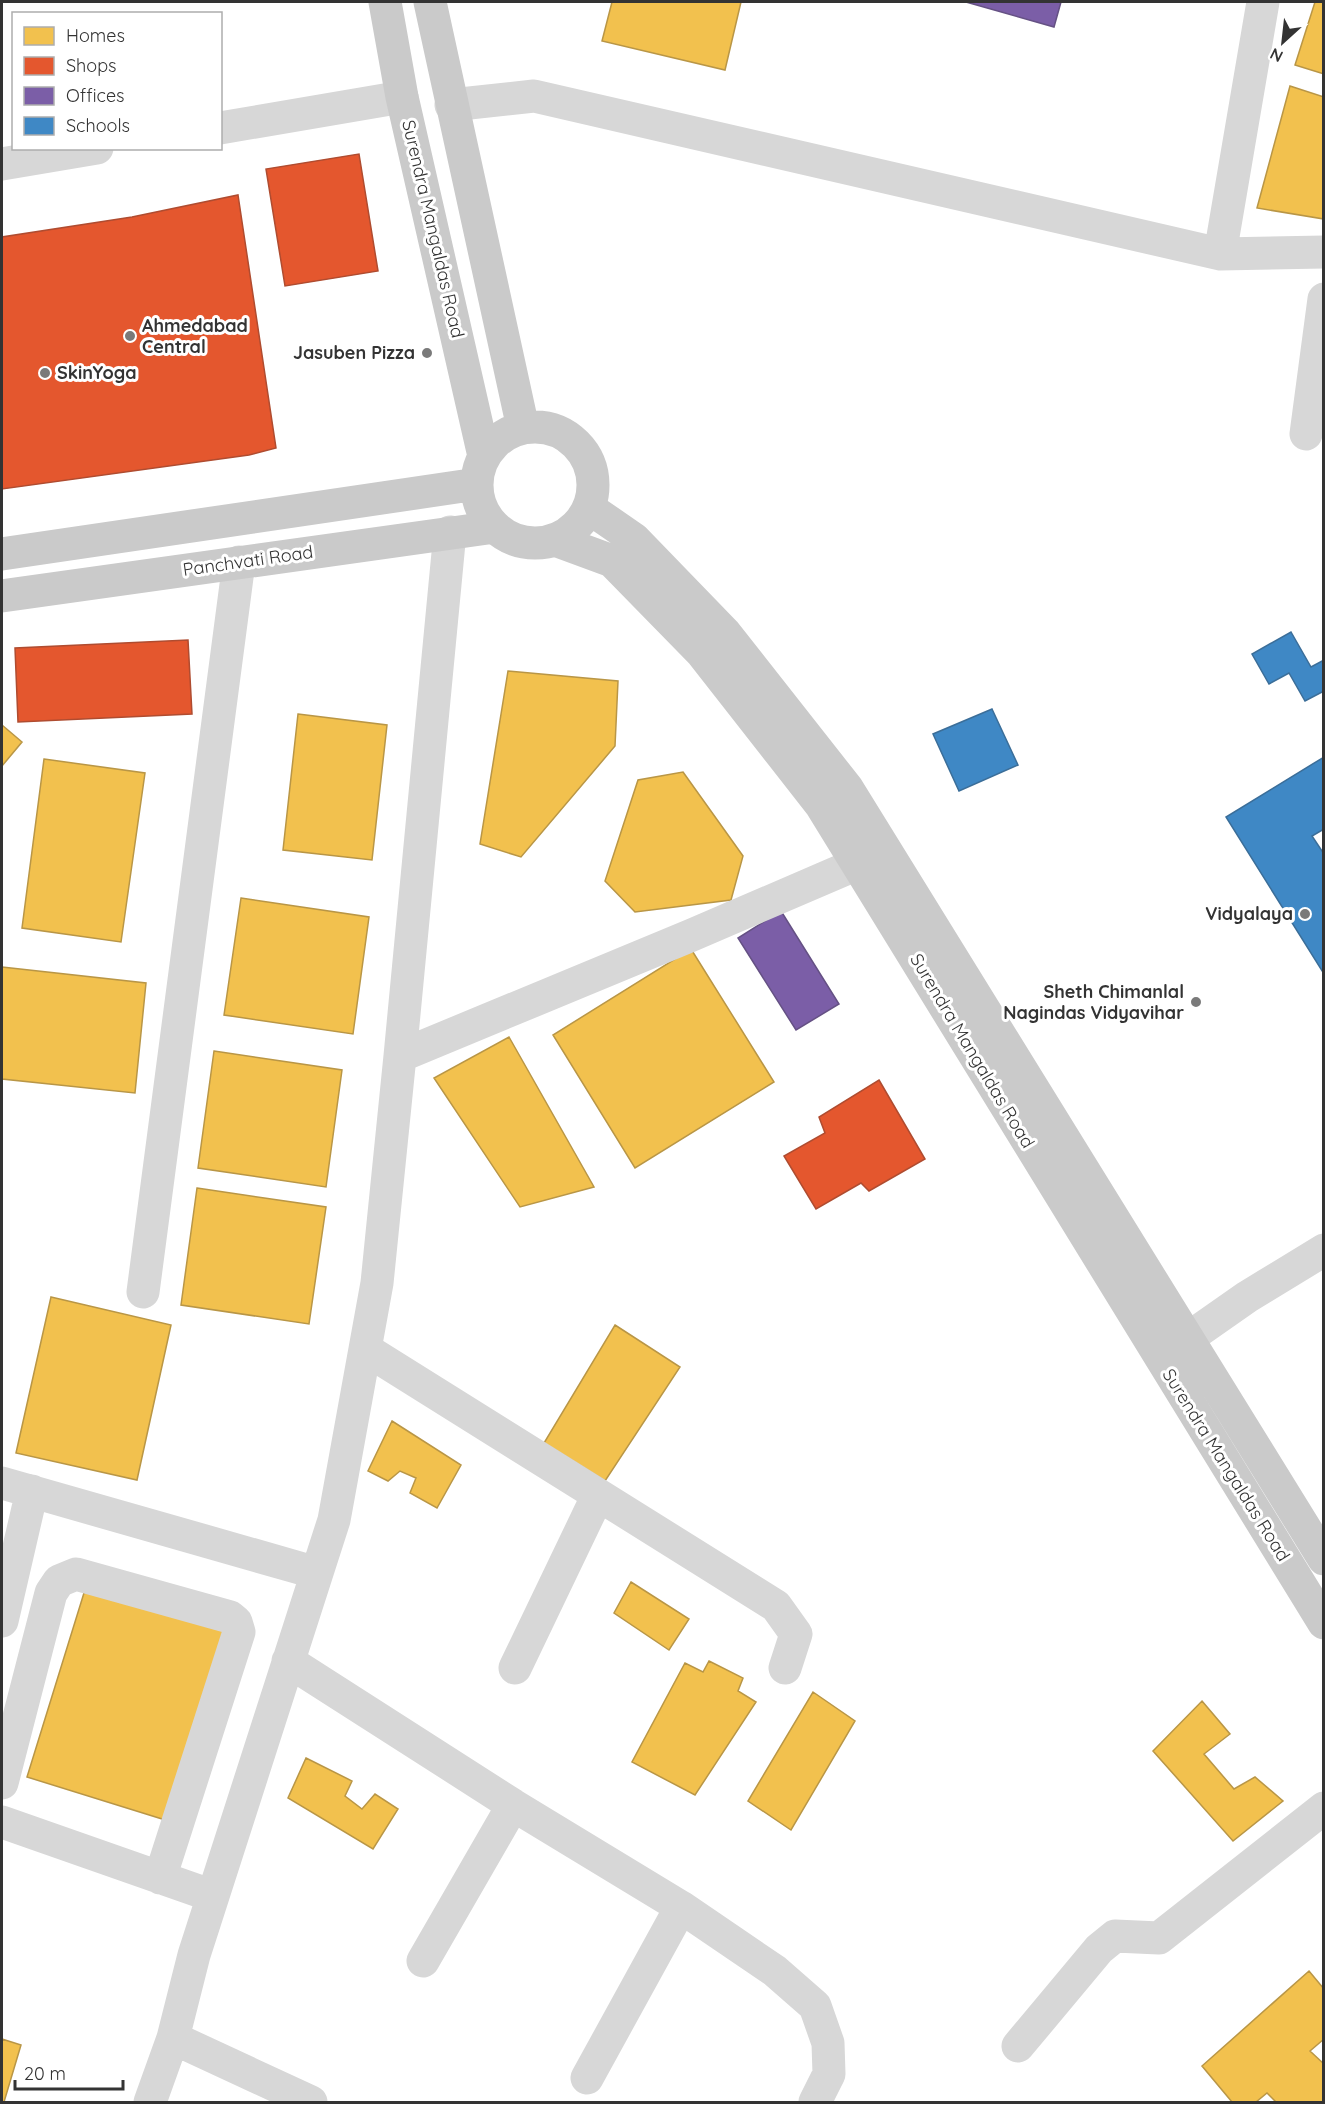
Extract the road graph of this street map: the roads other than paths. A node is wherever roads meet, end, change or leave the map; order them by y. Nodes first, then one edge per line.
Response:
1 (385, 2) edge
2 (429, 2) edge
3 (1263, 2) edge
4 (402, 97) junction
5 (451, 105) junction
6 (222, 128) edge
7 (85, 150) edge
8 (2, 165) edge
9 (1323, 252) edge
10 (1220, 254) junction
11 (1323, 299) edge
12 (523, 428) junction
13 (1306, 434) dead end
14 (481, 470) junction
15 (589, 508) junction
16 (495, 527) junction
17 (450, 532) junction
18 (555, 540) junction
19 (2, 554) edge
20 (239, 562) junction
21 (2, 596) edge
22 (857, 864) junction
23 (400, 1056) junction
24 (1323, 1250) edge
25 (143, 1292) dead end
26 (1187, 1339) junction
27 (365, 1349) junction
28 (2, 1483) edge
29 (32, 1491) junction
30 (598, 1495) junction
31 (1313, 1521) edge
32 (1323, 1559) edge
33 (317, 1573) junction
34 (2, 1621) edge
35 (1323, 1623) edge
36 (288, 1661) junction
37 (515, 1668) dead end
38 (784, 1668) dead end
39 (2, 1782) edge
40 (513, 1805) junction
41 (1323, 1808) edge
42 (2, 1822) edge
43 (159, 1878) junction
44 (213, 1896) junction
45 (681, 1907) junction
46 (423, 1961) dead end
47 (173, 2038) junction
48 (1018, 2046) dead end
49 (587, 2078) dead end
50 (150, 2103) edge
51 (311, 2103) edge
52 (815, 2103) edge

1 - 4 main road, Surendra Mangaldas Road
2 - 5 main road
3 - 10 street
4 - 6 street
4 - 14 main road, Surendra Mangaldas Road
5 - 10 street
5 - 12 main road
7 - 8 street
9 - 10 street
11 - 13 street
12 - 14 main road
12 - 15 main road
14 - 16 main road
14 - 19 main road
15 - 18 main road
15 - 26 main road, Surendra Mangaldas Road
16 - 17 main road, Panchvati Road
16 - 18 main road
17 - 20 main road, Panchvati Road
17 - 23 street
18 - 22 main road, Surendra Mangaldas Road
20 - 21 main road, Panchvati Road
20 - 25 street
22 - 23 street
22 - 35 main road, Surendra Mangaldas Road
23 - 27 street
24 - 26 street
26 - 31 main road, Surendra Mangaldas Road
27 - 30 street
27 - 33 street
28 - 29 street
29 - 33 street
29 - 34 street
30 - 37 street
30 - 38 street
31 - 32 main road, Surendra Mangaldas Road
33 - 36 street
36 - 40 street
36 - 44 street
39 - 43 street
40 - 45 street
40 - 46 street
41 - 48 street
42 - 43 street
43 - 44 street
44 - 47 street
45 - 49 street
45 - 52 street
47 - 50 street
47 - 51 street

